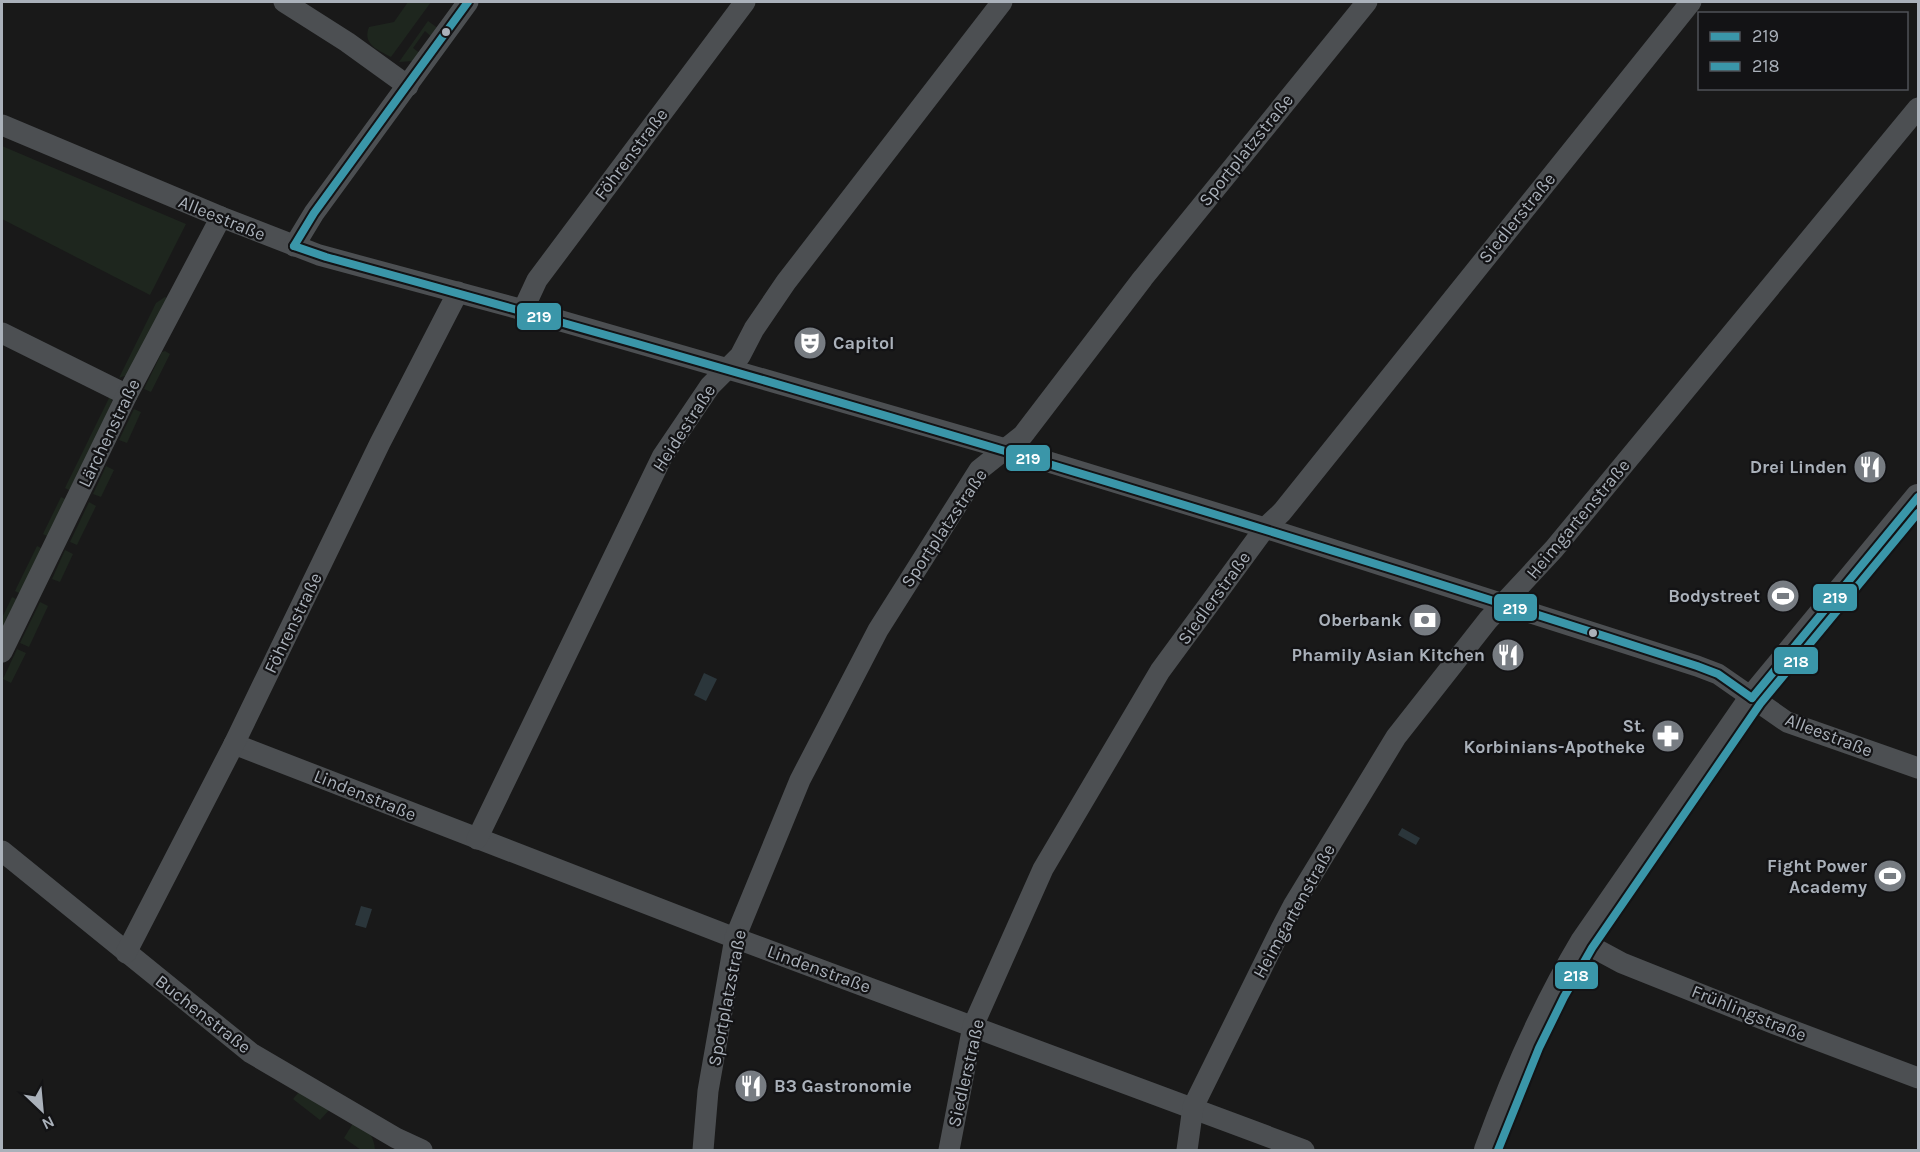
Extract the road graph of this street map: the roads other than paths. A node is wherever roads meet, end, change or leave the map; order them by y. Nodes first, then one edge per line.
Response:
1 (284, 2) edge
2 (468, 2) edge
3 (745, 2) edge
4 (1002, 2) edge
5 (1367, 2) edge
6 (1691, 2) edge
7 (408, 86) junction
8 (1918, 108) edge
9 (2, 125) edge
10 (221, 217) junction
11 (294, 246) junction
12 (458, 292) junction
13 (523, 310) junction
14 (2, 333) edge
15 (727, 369) junction
16 (128, 395) junction
17 (1006, 449) junction
18 (1918, 497) edge
19 (1265, 528) junction
20 (1504, 604) junction
21 (2, 652) edge
22 (1752, 698) junction
23 (234, 744) junction
24 (1918, 768) edge
25 (477, 839) junction
26 (2, 851) edge
27 (735, 938) junction
28 (1582, 942) junction
29 (126, 953) junction
30 (973, 1026) junction
31 (1918, 1078) edge
32 (1193, 1107) junction
33 (394, 1144) edge
34 (422, 1150) edge
35 (703, 1150) edge
36 (949, 1150) edge
37 (1187, 1150) edge
38 (1304, 1150) edge
39 (1487, 1150) edge

1 - 7 street
2 - 7 street
3 - 13 street, Föhrenstraße
4 - 15 street, Heidestraße
5 - 17 street, Sportplatzstraße
6 - 19 street, Siedlerstraße
7 - 11 street
8 - 20 street, Heimgartenstraße
9 - 10 street, Alleestraße
10 - 11 street, Alleestraße
10 - 16 street, Lärchenstraße
11 - 12 street, Alleestraße
12 - 13 street, Alleestraße
12 - 23 street, Föhrenstraße
13 - 15 street, Alleestraße
14 - 16 street
15 - 17 street, Alleestraße
15 - 25 street, Heidestraße
16 - 21 street, Lärchenstraße
17 - 19 street, Alleestraße
17 - 27 street, Sportplatzstraße
18 - 22 street
19 - 20 street, Alleestraße
19 - 30 street, Siedlerstraße
20 - 22 street, Alleestraße
20 - 32 street, Heimgartenstraße
22 - 24 street, Alleestraße
22 - 28 street
23 - 25 street, Lindenstraße
23 - 29 street, Föhrenstraße
25 - 27 street, Lindenstraße
26 - 29 street, Buchenstraße
27 - 30 street, Lindenstraße
27 - 35 street, Sportplatzstraße
28 - 31 street, Frühlingstraße
28 - 39 street
29 - 33 street, Buchenstraße
30 - 32 street, Lindenstraße
30 - 36 street, Siedlerstraße
32 - 37 street, Heimgartenstraße
32 - 38 street, Lindenstraße
33 - 34 street, Buchenstraße

